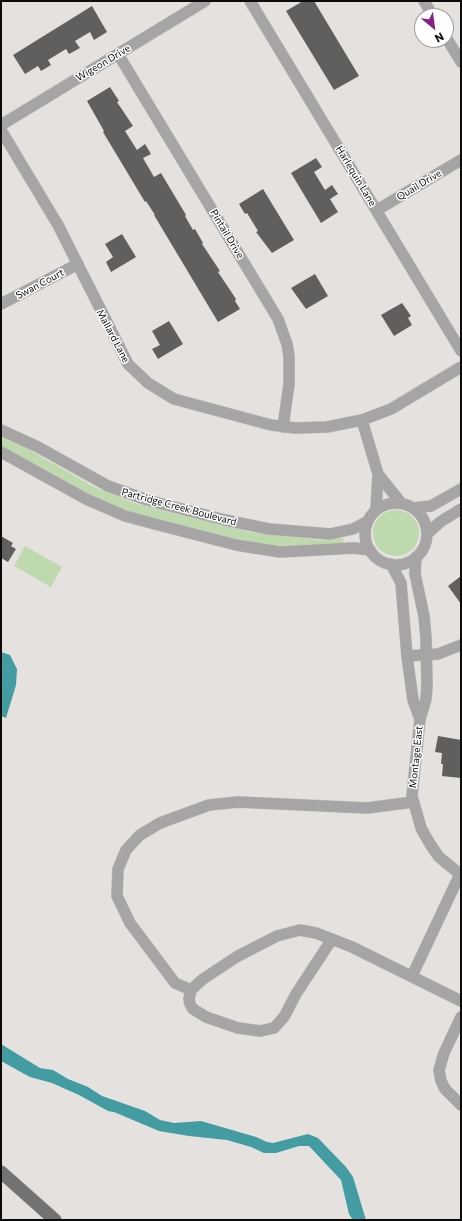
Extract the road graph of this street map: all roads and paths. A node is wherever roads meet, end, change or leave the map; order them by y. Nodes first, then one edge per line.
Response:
1 (205, 1) edge
2 (250, 1) edge
3 (453, 48) edge
4 (118, 54) junction
5 (461, 62) edge
6 (1, 125) edge
7 (1, 130) edge
8 (461, 160) edge
9 (377, 210) junction
10 (78, 264) junction
11 (1, 304) edge
12 (461, 351) edge
13 (461, 367) edge
14 (362, 420) junction
15 (283, 427) junction
16 (1, 430) edge
17 (1, 452) edge
18 (378, 474) junction
19 (461, 489) edge
20 (401, 503) junction
21 (414, 508) junction
22 (461, 509) edge
23 (376, 510) junction
24 (368, 520) junction
25 (427, 534) junction
26 (370, 550) junction
27 (416, 557) junction
28 (391, 564) junction
29 (461, 645) edge
30 (427, 655) junction
31 (407, 656) junction
32 (420, 719) junction
33 (413, 802) junction
34 (461, 875) edge
35 (332, 939) junction
36 (412, 976) junction
37 (191, 990) junction
38 (461, 1001) edge
39 (461, 1017) edge
40 (461, 1105) edge
41 (1, 1172) edge
42 (55, 1220) edge

1 - 4 street, Wigeon Drive
2 - 9 street, Harlequin Lane
3 - 5 street
4 - 6 street, Wigeon Drive
4 - 15 street, Pintail Drive
7 - 10 street, Mallard Lane
8 - 9 street, Quail Drive
9 - 12 street, Harlequin Lane
10 - 11 street, Swan Court
10 - 15 street, Mallard Lane
13 - 14 street, Mallard Lane
14 - 15 street, Mallard Lane
14 - 18 street
16 - 24 street, Partridge Creek Boulevard
17 - 26 street
18 - 20 street
18 - 23 street
19 - 21 street
20 - 21 street
20 - 23 street
21 - 25 street
22 - 25 street
23 - 24 street
24 - 26 street
25 - 27 street
26 - 28 street
27 - 28 street
27 - 30 street, Montage East
28 - 31 street, Montage East
29 - 30 street
30 - 31 street
30 - 32 street, Montage East
31 - 32 street, Montage East
32 - 33 street, Montage East
33 - 34 street, Montage East
33 - 37 street
34 - 36 street
35 - 36 street
35 - 37 street
35 - 37 street
36 - 38 street
39 - 40 street
41 - 42 main road

